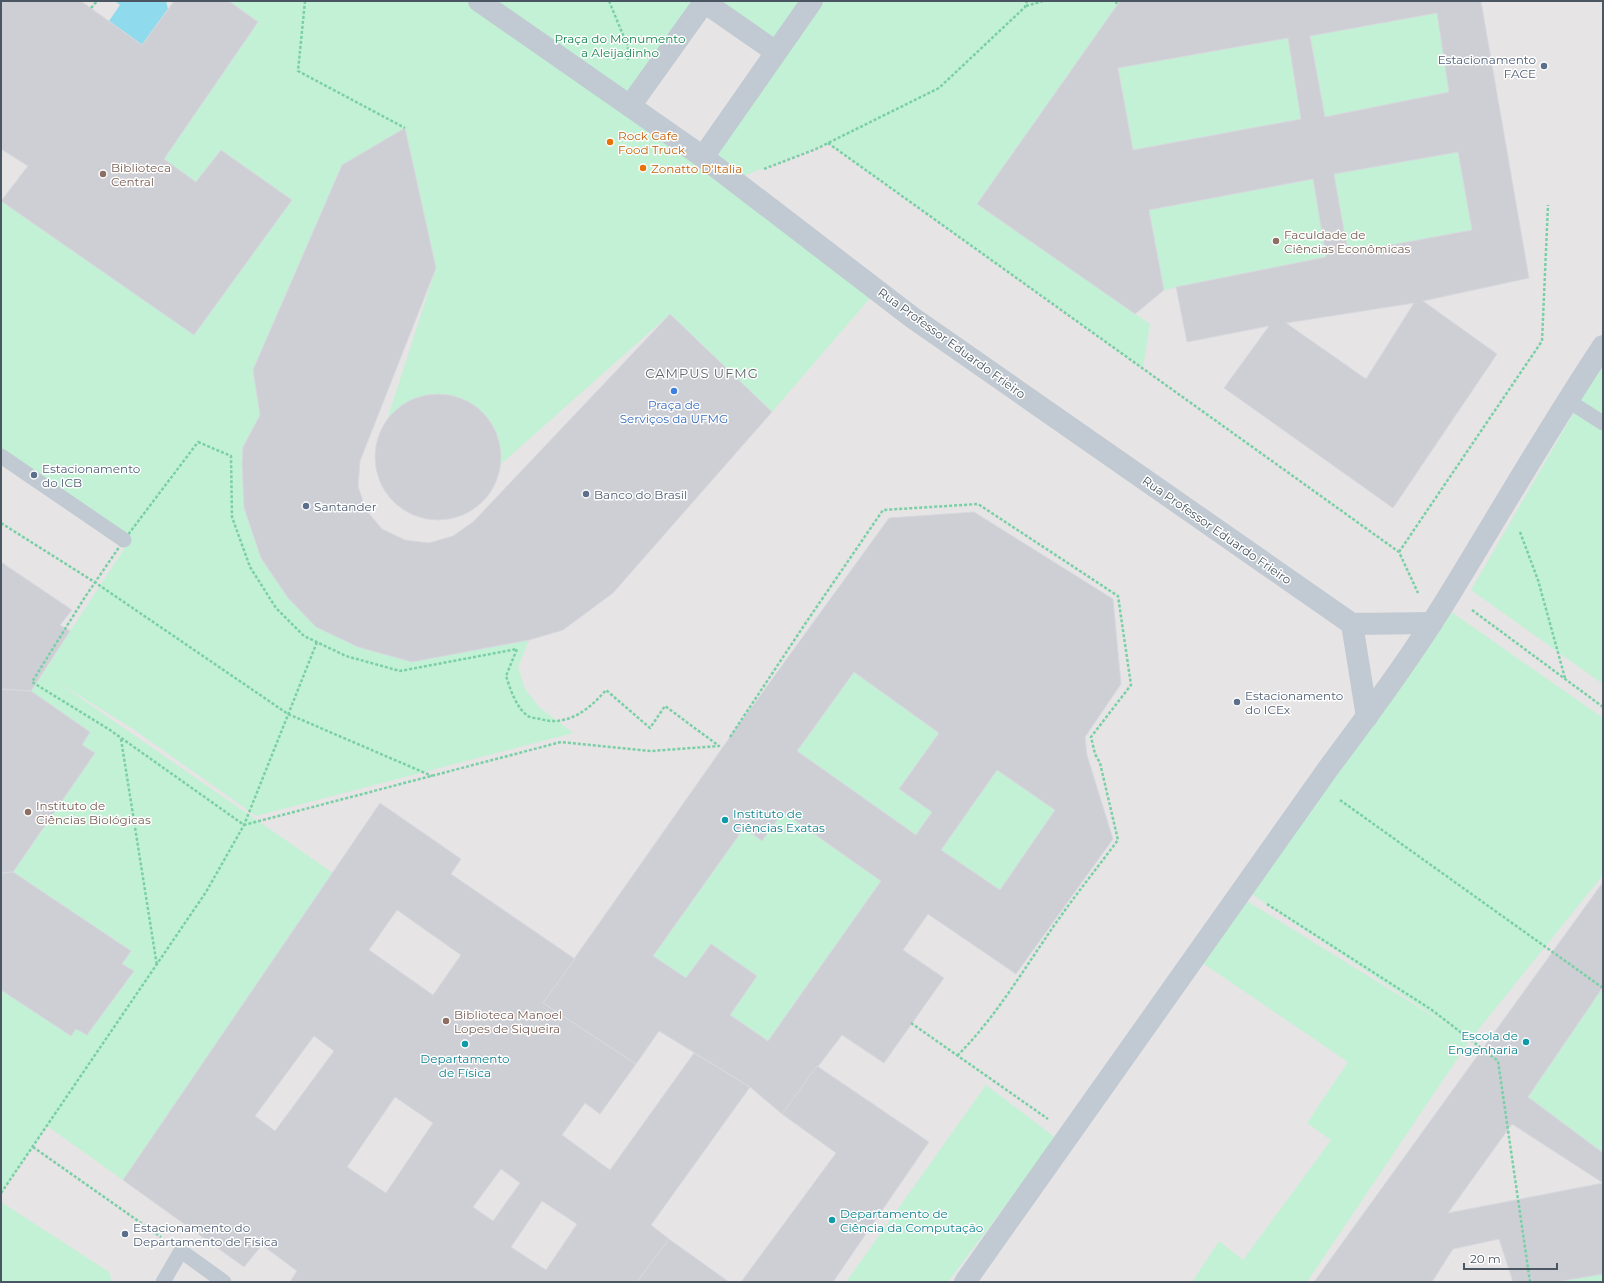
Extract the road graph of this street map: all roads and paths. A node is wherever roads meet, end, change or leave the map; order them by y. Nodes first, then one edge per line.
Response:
1 (96, 1) edge
2 (305, 1) edge
3 (480, 1) edge
4 (609, 1) edge
5 (704, 1) edge
6 (812, 1) edge
7 (1027, 1) edge
8 (1043, 1) edge
9 (1116, 1) edge
10 (1117, 5) dead end
11 (1025, 6) junction
12 (91, 8) dead end
13 (776, 52) junction
14 (628, 62) dead end
15 (630, 106) junction
16 (405, 128) dead end
17 (828, 142) junction
18 (703, 156) junction
19 (734, 180) junction
20 (1548, 205) dead end
21 (1603, 346) edge
22 (1567, 400) junction
23 (1603, 423) edge
24 (1, 456) edge
25 (1507, 498) junction
26 (1, 523) edge
27 (124, 540) junction
28 (1399, 552) junction
29 (96, 583) junction
30 (1450, 594) junction
31 (1432, 623) junction
32 (1352, 624) junction
33 (317, 642) junction
34 (1564, 678) junction
35 (1603, 707) edge
36 (288, 714) junction
37 (1367, 717) junction
38 (730, 737) dead end
39 (121, 738) junction
40 (432, 776) junction
41 (1318, 784) junction
42 (244, 825) junction
43 (1244, 888) junction
44 (156, 966) junction
45 (1603, 988) edge
46 (911, 1023) dead end
47 (957, 1056) junction
48 (1069, 1135) junction
49 (33, 1148) junction
50 (1, 1193) edge
51 (181, 1251) junction
52 (163, 1282) edge
53 (224, 1282) edge
54 (965, 1282) edge
55 (1530, 1282) edge

1 - 12 path
2 - 16 path
3 - 15 street, Rua Professor Eduardo Frieiro
4 - 14 path
5 - 13 street
5 - 15 street
6 - 13 street
7 - 11 path
8 - 11 path
9 - 10 path
11 - 17 path
13 - 18 street
15 - 18 street, Rua Professor Eduardo Frieiro
17 - 19 path
17 - 28 path
18 - 19 street, Rua Professor Eduardo Frieiro
19 - 32 street, Rua Professor Eduardo Frieiro
20 - 28 path
21 - 22 street
22 - 23 lane
22 - 25 street
24 - 27 lane
25 - 30 street
25 - 34 path
26 - 29 path
27 - 29 path
27 - 33 path
28 - 31 path
29 - 36 path
29 - 39 path
30 - 31 street
30 - 34 path
31 - 32 street
31 - 37 street
32 - 37 street
33 - 36 path
33 - 40 path
34 - 35 path
36 - 40 path
36 - 42 path
37 - 41 street
38 - 47 path
39 - 42 path
39 - 44 path
40 - 42 path
41 - 43 street
41 - 45 path
42 - 44 path
43 - 48 street
43 - 55 path
44 - 49 path
46 - 47 path
47 - 48 path
48 - 54 street
49 - 50 path
49 - 51 path
51 - 52 lane
51 - 53 lane

